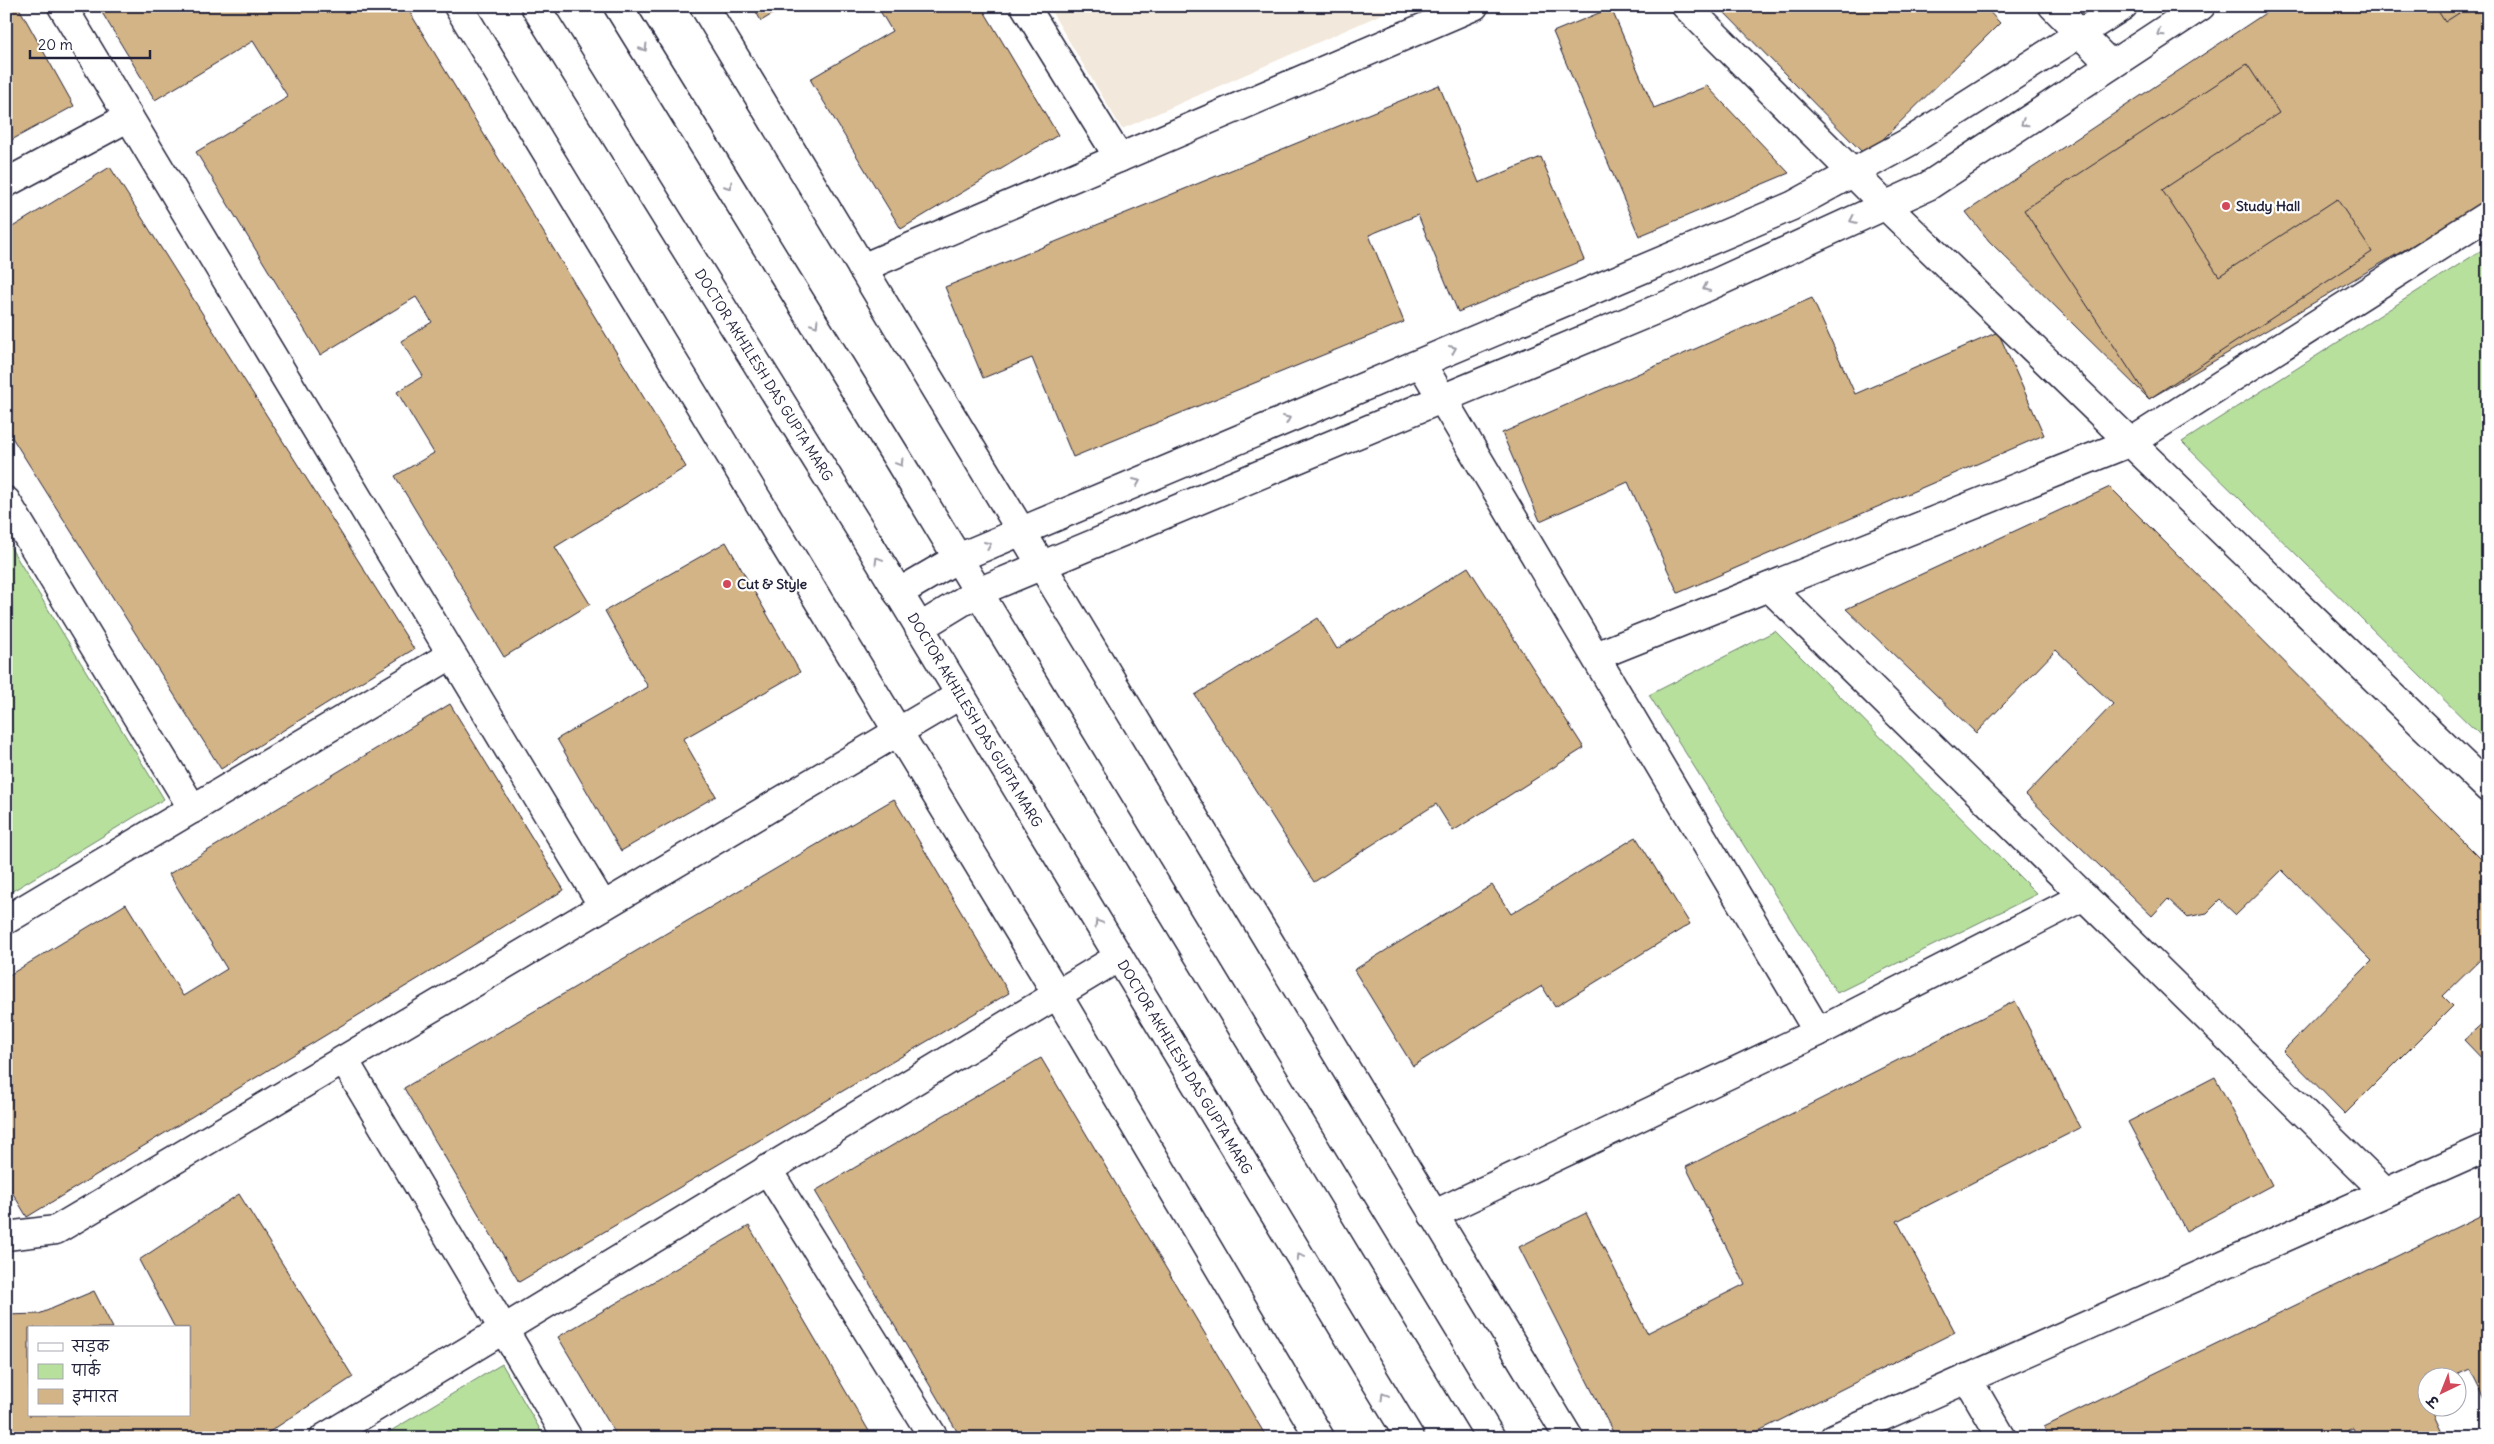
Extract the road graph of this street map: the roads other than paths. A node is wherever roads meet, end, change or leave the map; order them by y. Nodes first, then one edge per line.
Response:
1 (62, 6) edge
2 (458, 6) edge
3 (535, 6) edge
4 (618, 6) edge
5 (704, 6) edge
6 (1025, 6) edge
7 (1474, 6) edge
8 (1686, 6) edge
9 (2053, 6) edge
10 (2123, 6) edge
11 (2201, 6) edge
12 (2080, 34) junction
13 (2111, 66) junction
14 (129, 117) junction
15 (1119, 158) junction
16 (1853, 173) junction
17 (6, 183) edge
18 (1886, 206) junction
19 (2488, 215) edge
20 (862, 268) junction
21 (1420, 363) junction
22 (1442, 398) junction
23 (2131, 442) junction
24 (6, 501) edge
25 (1020, 532) junction
26 (958, 558) junction
27 (1041, 566) junction
28 (1769, 588) junction
29 (978, 592) junction
30 (898, 593) junction
31 (919, 628) junction
32 (451, 655) junction
33 (1596, 656) junction
34 (960, 695) junction
35 (898, 732) junction
36 (2483, 773) edge
37 (193, 809) junction
38 (2084, 896) junction
39 (603, 906) junction
40 (6, 920) edge
41 (1119, 957) junction
42 (1057, 994) junction
43 (1818, 1032) junction
44 (344, 1060) junction
45 (2488, 1146) edge
46 (768, 1169) junction
47 (2385, 1192) junction
48 (1433, 1215) junction
49 (6, 1236) edge
50 (504, 1329) junction
51 (1967, 1378) junction
52 (324, 1438) edge
53 (568, 1438) edge
54 (934, 1438) edge
55 (1320, 1438) edge
56 (1410, 1438) edge
57 (1491, 1438) edge
58 (1569, 1438) edge
59 (1834, 1438) edge
60 (2002, 1438) edge

1 - 14 street
2 - 35 street
30 -> 3 street, DOCTOR AKHILESH DAS GUPTA MARG
4 -> 26 street
5 - 20 street
6 - 15 street
7 - 15 street
8 - 16 street
9 - 12 street
10 - 12 street
11 -> 13 street
12 - 13 street
12 - 16 street
13 -> 18 street
14 - 17 street
14 - 32 street
15 - 20 street
16 - 18 street
21 -> 16 street
18 -> 22 street
18 - 23 street
19 - 23 street
20 - 25 street
21 - 22 street
25 -> 21 street
22 - 27 street
22 - 33 street
23 - 28 street
23 - 36 street
24 - 37 street
26 -> 25 street
25 - 27 street
26 - 29 street
26 - 30 street
27 - 29 street
27 - 48 street
28 - 33 street
28 - 38 street
29 - 31 street
29 - 57 street
30 - 31 street, DOCTOR AKHILESH DAS GUPTA MARG
31 - 34 street, DOCTOR AKHILESH DAS GUPTA MARG
32 - 37 street
32 - 39 street
33 - 43 street
34 - 35 street
41 -> 34 street, DOCTOR AKHILESH DAS GUPTA MARG
35 - 39 street
35 - 42 street
37 - 40 street
38 - 43 street
38 - 47 street
39 - 44 street
41 - 42 street
56 -> 41 street, DOCTOR AKHILESH DAS GUPTA MARG
42 - 46 street
42 - 55 street
43 - 48 street
44 - 49 street
44 - 50 street
45 - 47 street
46 - 50 street
46 - 54 street
47 - 51 street
48 - 58 street
50 - 52 street
50 - 53 street
51 - 59 street
51 - 60 street

